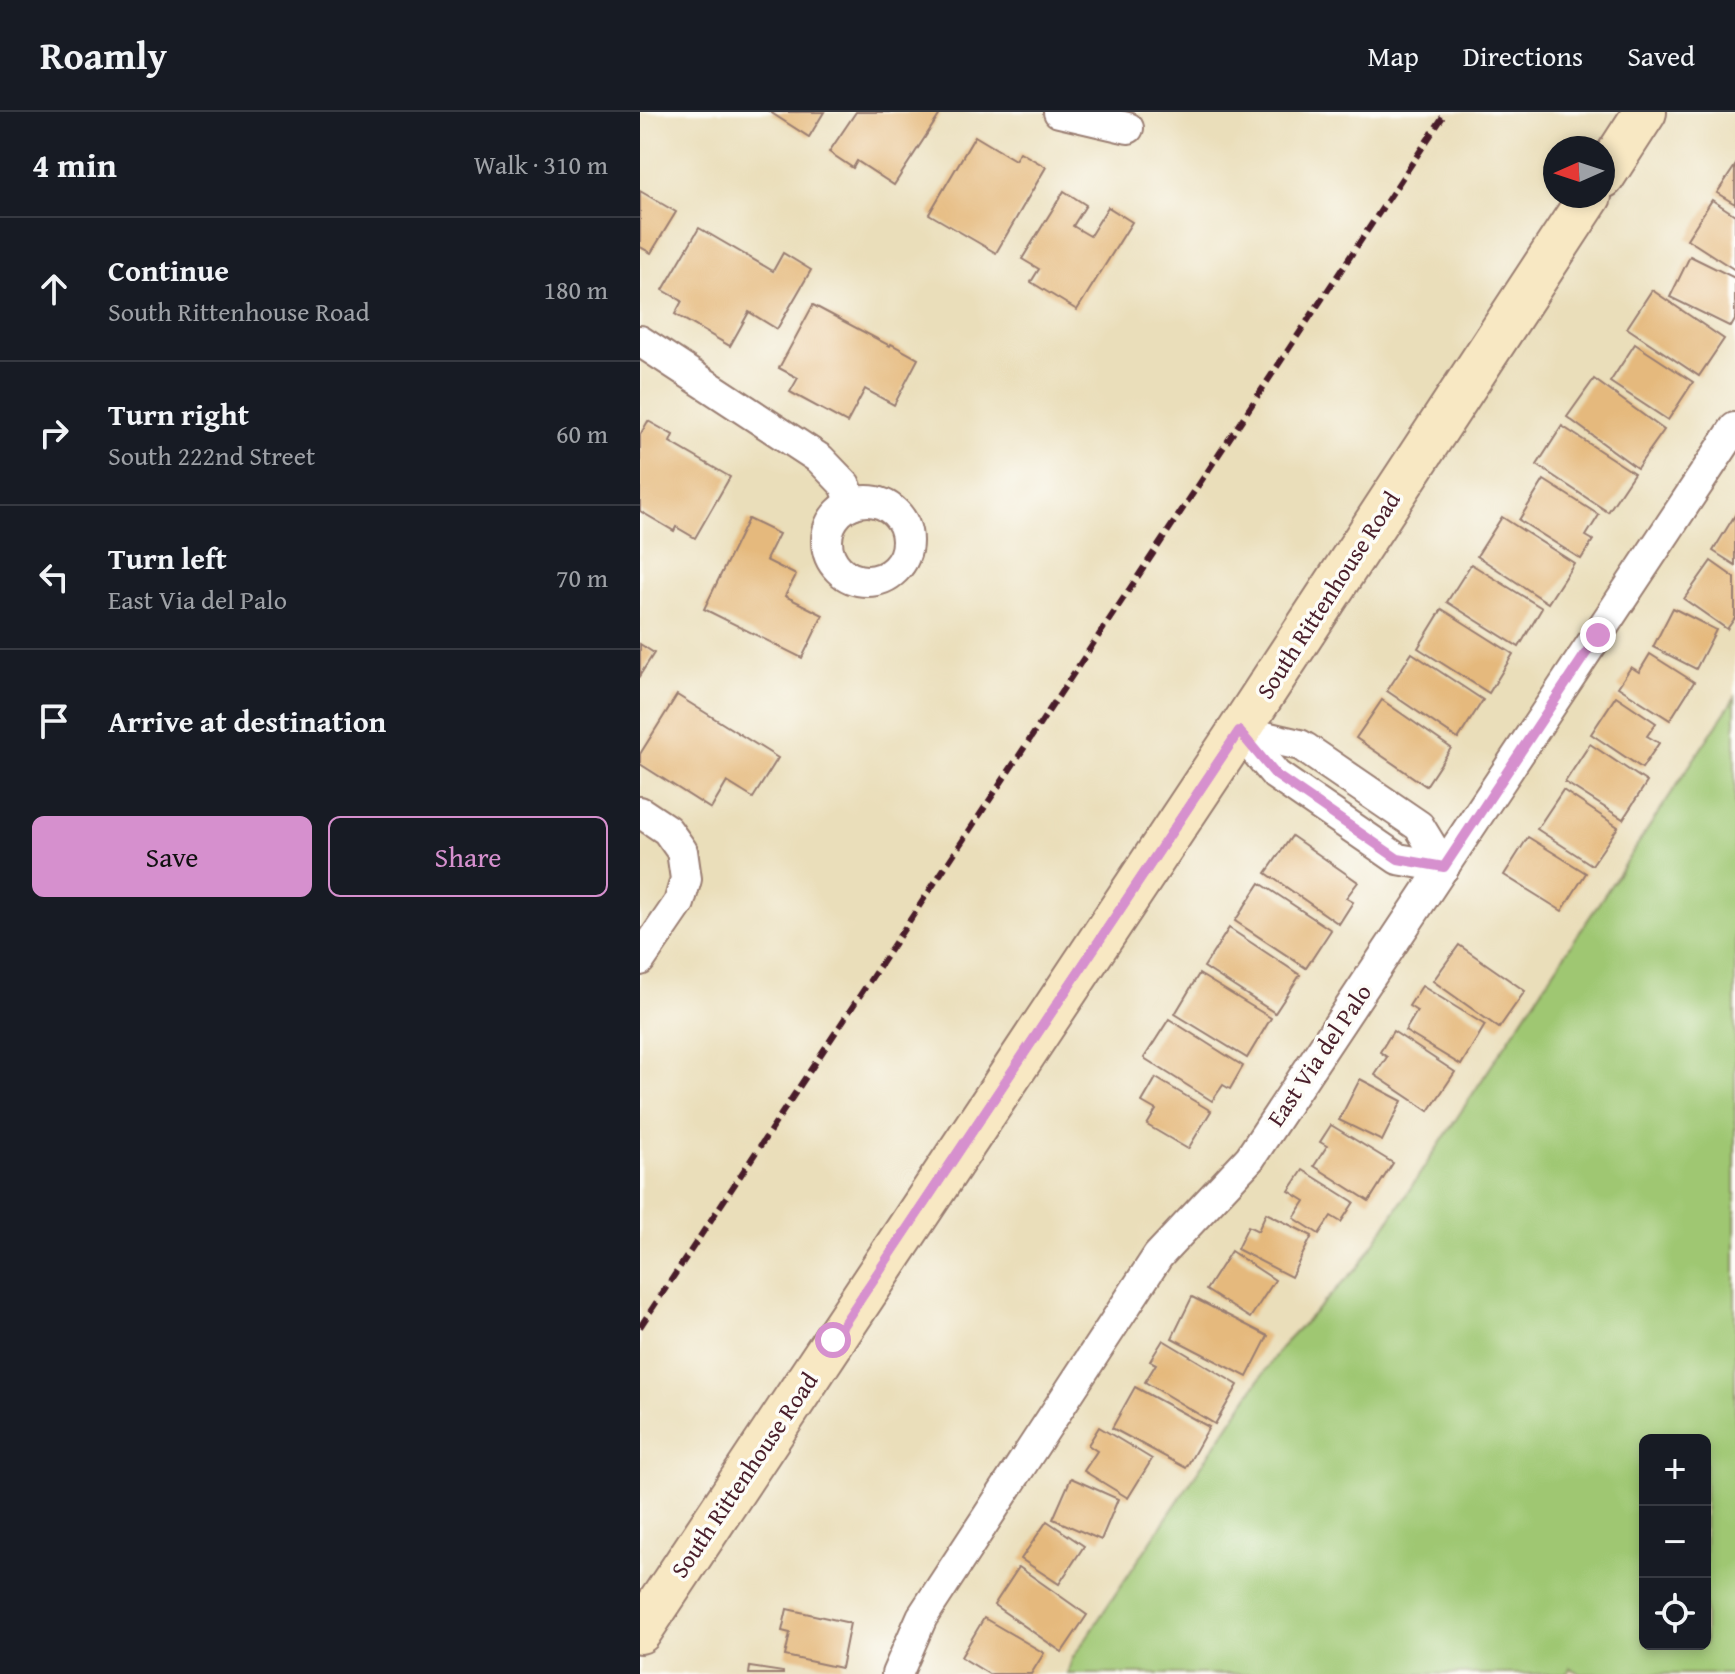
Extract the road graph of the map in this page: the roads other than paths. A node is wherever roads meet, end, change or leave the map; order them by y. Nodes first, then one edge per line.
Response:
1 (1059, 112) edge
2 (1645, 112) edge
3 (1128, 128) dead end
4 (1615, 158) edge
5 (1582, 208) edge
6 (640, 341) edge
7 (1735, 428) edge
8 (852, 504) dead end
9 (1239, 731) junction
10 (640, 812) edge
11 (1444, 867) junction
12 (640, 960) edge
13 (640, 1632) edge
14 (897, 1674) edge

1 - 3 street
2 - 4 main road
5 - 9 main road, South Rittenhouse Road
6 - 8 street
7 - 11 street, East Via del Palo
9 - 11 street
9 - 13 main road, South Rittenhouse Road
10 - 12 street
11 - 14 street, East Via del Palo

